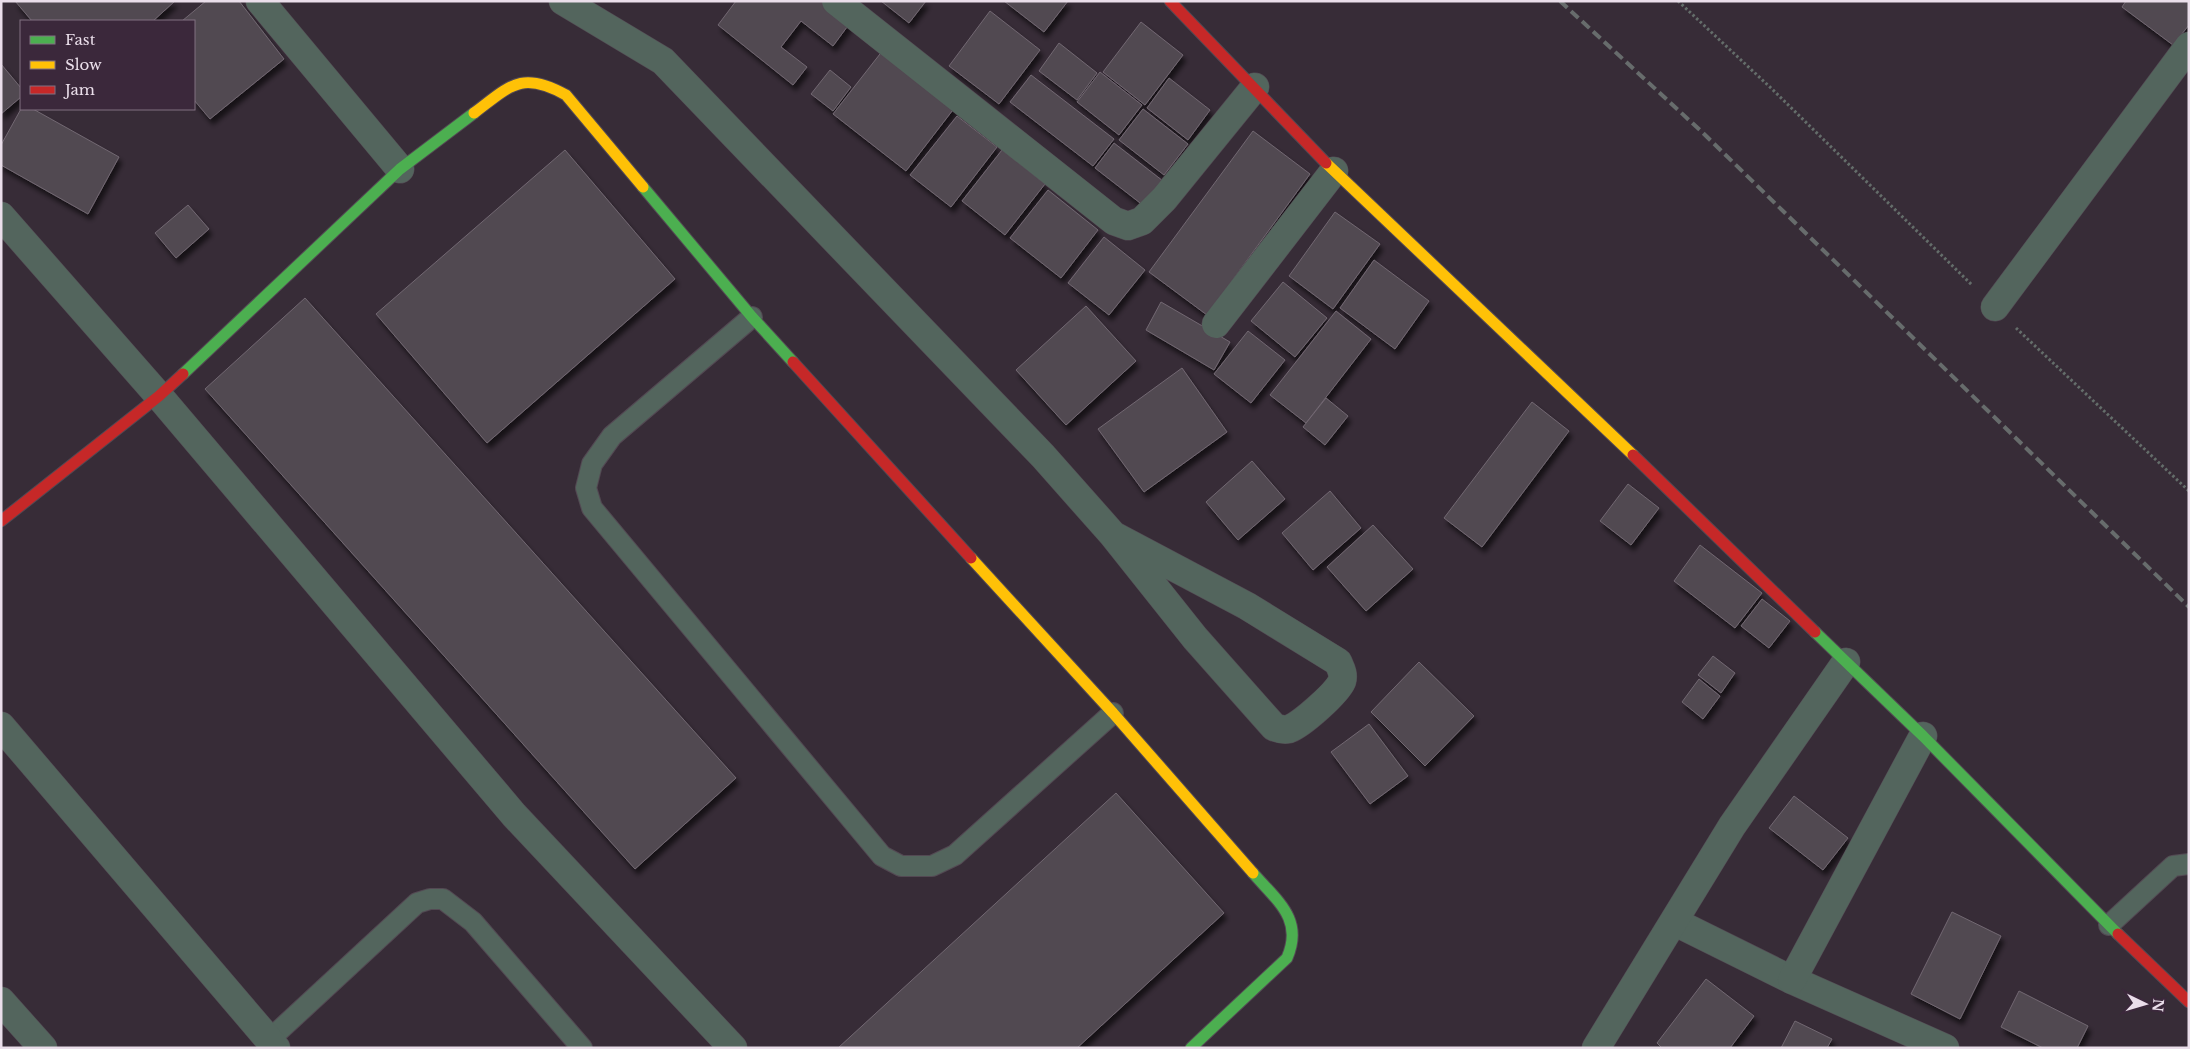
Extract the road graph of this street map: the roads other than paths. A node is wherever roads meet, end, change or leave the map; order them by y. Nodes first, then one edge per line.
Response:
1 (260, 1) edge
2 (563, 1) edge
3 (836, 1) edge
4 (1170, 1) edge
5 (2189, 46) edge
6 (1255, 87) junction
7 (400, 169) junction
8 (1334, 171) junction
9 (1, 216) edge
10 (1995, 307) road end
11 (752, 317) junction
12 (1216, 324) dead end
13 (159, 396) junction
14 (1, 521) edge
15 (1113, 535) junction
16 (1846, 662) junction
17 (1113, 713) junction
18 (1, 726) edge
19 (1923, 736) junction
20 (2189, 864) edge
21 (1675, 922) junction
22 (2109, 925) junction
23 (1792, 980) junction
24 (1, 1001) edge
25 (2189, 1002) edge
26 (273, 1044) edge
27 (43, 1048) edge
28 (582, 1048) edge
29 (733, 1048) edge
30 (1191, 1048) edge
31 (1596, 1048) edge
32 (1945, 1048) edge

1 - 7 street
2 - 15 street
3 - 6 street
4 - 6 street
5 - 10 street
6 - 8 street
7 - 11 street
7 - 13 street
8 - 12 street
8 - 16 street
9 - 13 street
11 - 17 street
11 - 17 lane
13 - 14 street
13 - 29 street
15 - 15 street
16 - 19 street
16 - 21 street
17 - 30 street
18 - 26 street
19 - 22 street
19 - 23 street
20 - 22 lane
21 - 23 street
21 - 31 street
22 - 25 street
23 - 32 street
24 - 27 street
26 - 28 lane

